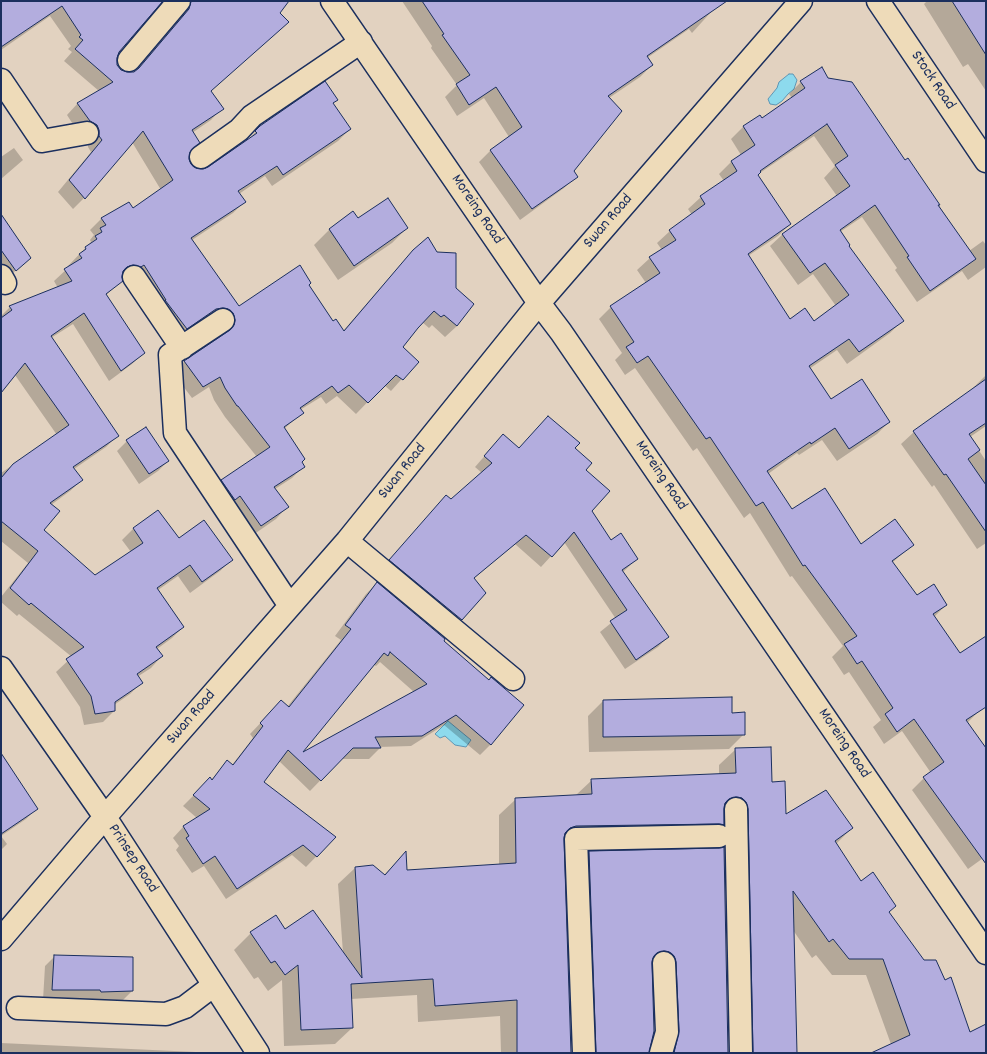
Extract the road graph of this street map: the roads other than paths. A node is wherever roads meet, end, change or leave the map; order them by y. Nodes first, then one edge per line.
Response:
1 (179, 1) edge
2 (332, 1) edge
3 (801, 1) edge
4 (878, 1) edge
5 (361, 42) junction
6 (129, 60) dead end
7 (1, 80) edge
8 (87, 133) dead end
9 (201, 157) dead end
10 (986, 161) edge
11 (134, 277) dead end
12 (539, 303) junction
13 (223, 320) dead end
14 (182, 348) junction
15 (347, 541) junction
16 (290, 606) junction
17 (1, 668) edge
18 (513, 680) dead end
19 (736, 809) dead end
20 (105, 817) junction
21 (719, 836) dead end
22 (1, 939) edge
23 (986, 953) edge
24 (664, 962) dead end
25 (214, 985) junction
26 (18, 1008) dead end
27 (258, 1053) edge
28 (584, 1053) edge
29 (661, 1053) edge
30 (740, 1053) edge

1 - 6 street
2 - 5 street, Moreing Road
3 - 12 street, Swan Road
4 - 10 street, Stock Road
5 - 9 street
5 - 12 street, Moreing Road
7 - 8 street
11 - 14 street
12 - 15 street, Swan Road
12 - 23 street, Moreing Road
13 - 14 street
14 - 16 street
15 - 16 street, Swan Road
15 - 18 street
16 - 20 street, Swan Road
17 - 20 street, Prinsep Road
19 - 30 street
20 - 22 street, Swan Road
20 - 25 street, Prinsep Road
21 - 28 street
24 - 29 street
25 - 26 street
25 - 27 street, Prinsep Road

